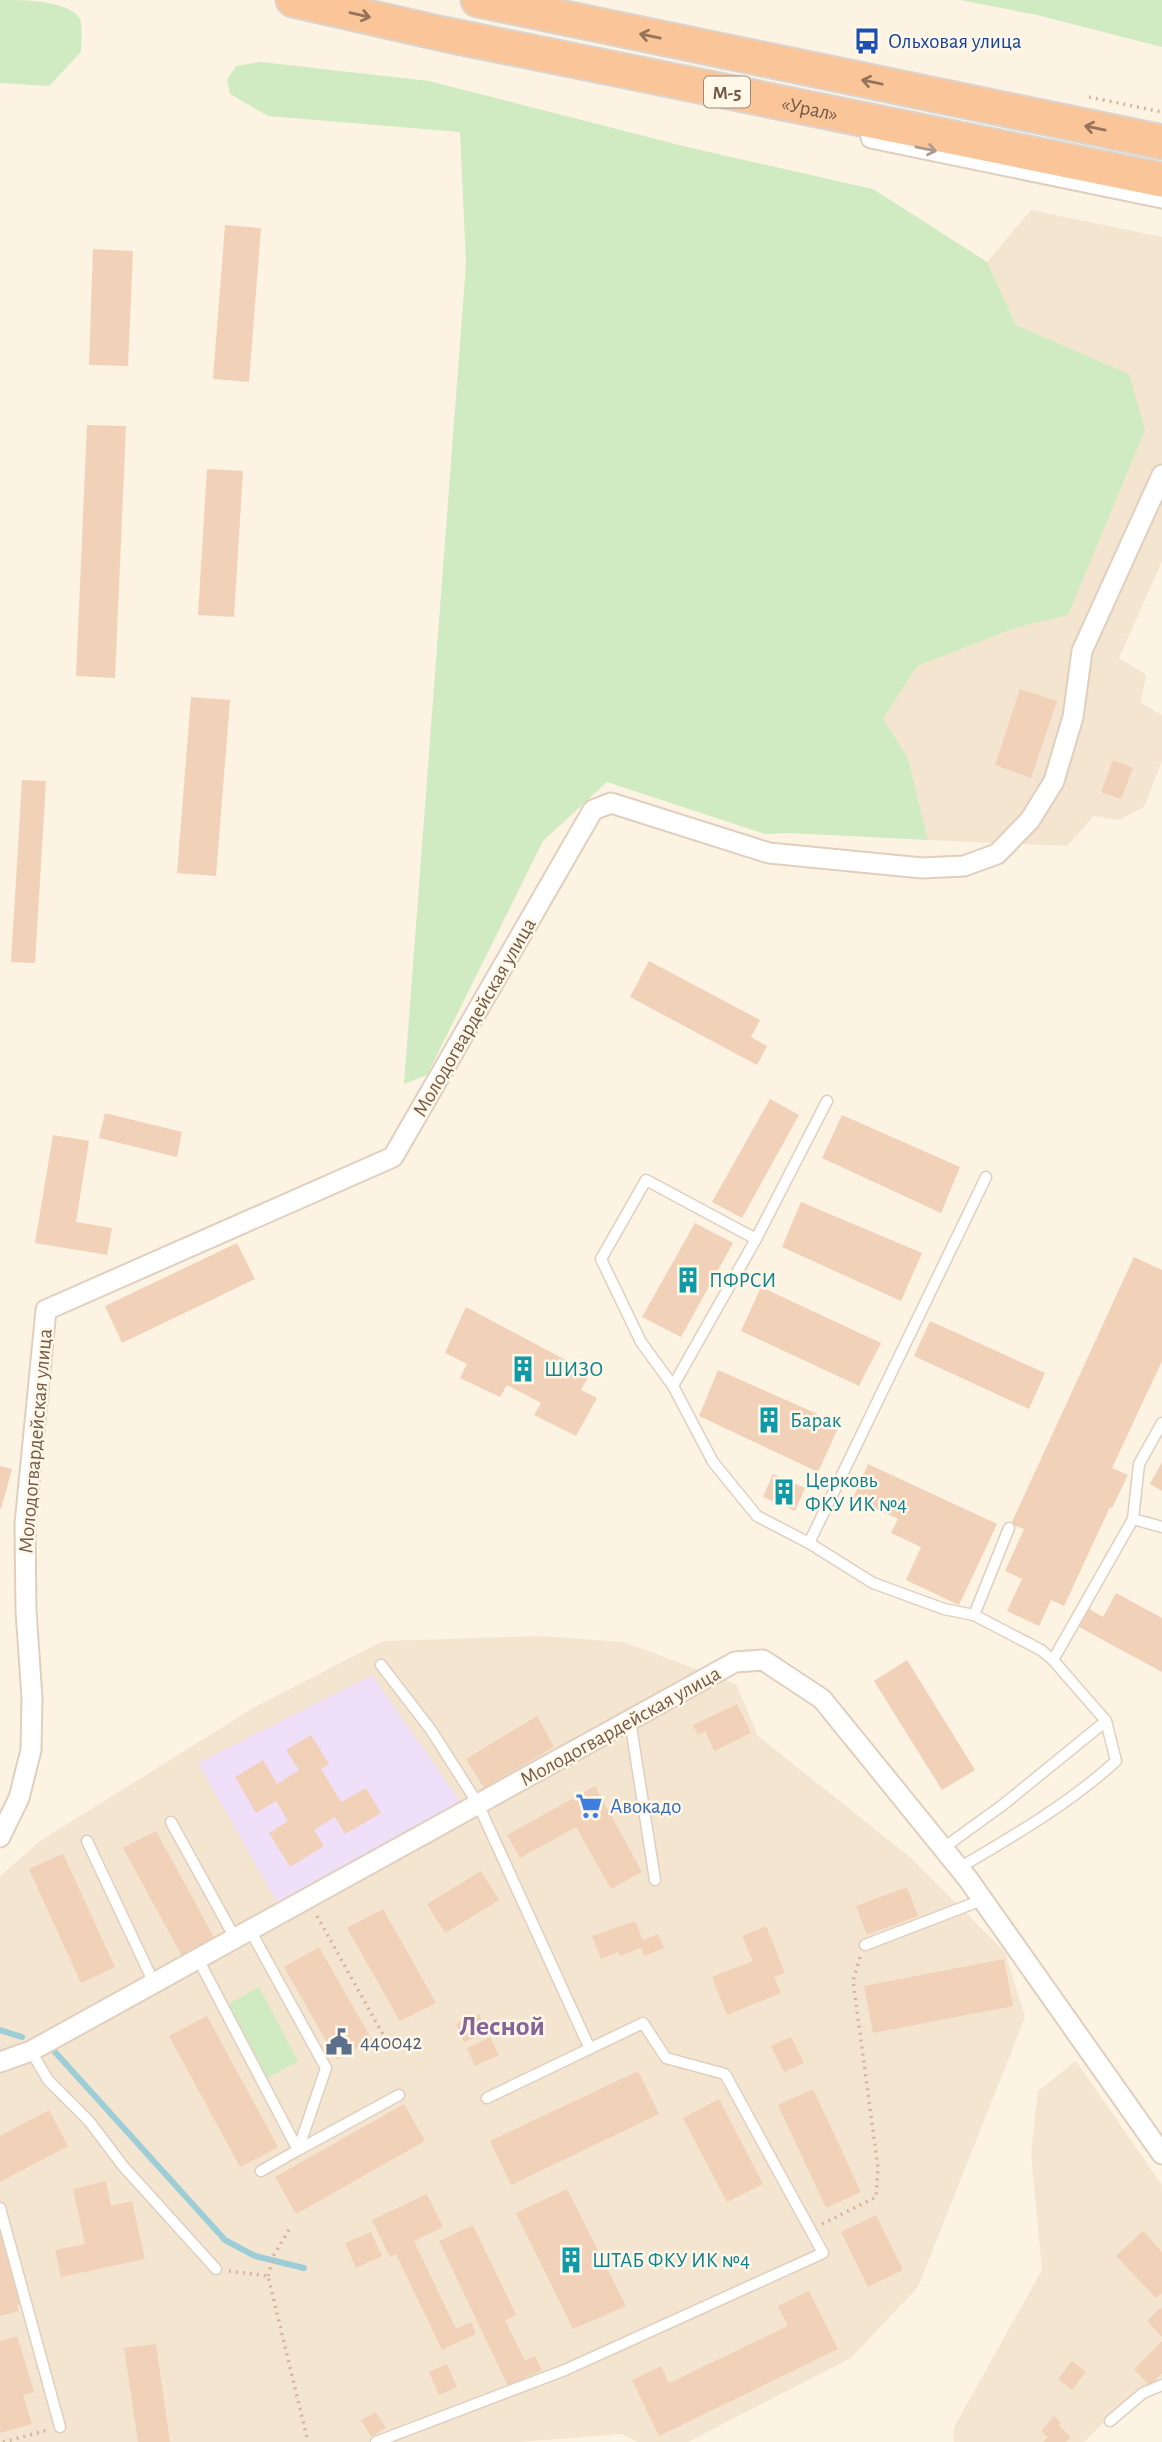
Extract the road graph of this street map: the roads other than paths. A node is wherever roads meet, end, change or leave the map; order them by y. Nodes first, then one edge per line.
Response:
1 (293, 0) edge
2 (478, 0) edge
3 (599, 66) junction
4 (1162, 142) edge
5 (1162, 180) edge
6 (1162, 198) edge
7 (1162, 475) edge
8 (827, 1101) dead end
9 (986, 1177) dead end
10 (756, 1239) junction
11 (673, 1386) junction
12 (1162, 1423) edge
13 (1133, 1519) junction
14 (1162, 1527) edge
15 (1009, 1528) dead end
16 (809, 1543) junction
17 (974, 1615) junction
18 (1053, 1660) junction
19 (381, 1665) dead end
20 (630, 1720) junction
21 (1106, 1721) junction
22 (478, 1804) junction
23 (172, 1822) dead end
24 (0, 1837) edge
25 (87, 1841) dead end
26 (942, 1849) junction
27 (959, 1868) junction
28 (655, 1880) dead end
29 (982, 1900) junction
30 (242, 1934) junction
31 (865, 1945) road end
32 (198, 1959) junction
33 (154, 1983) junction
34 (590, 2049) junction
35 (31, 2051) junction
36 (0, 2062) edge
37 (399, 2095) dead end
38 (488, 2098) dead end
39 (298, 2150) junction
40 (1162, 2154) edge
41 (261, 2171) dead end
42 (0, 2208) edge
43 (216, 2269) road end
44 (1162, 2385) edge
45 (1110, 2421) dead end
46 (60, 2427) road end
47 (376, 2442) edge

1 -> 3 highway, «Урал» / М-5
4 -> 2 highway, «Урал» / М-5
3 - 5 highway, «Урал» / М-5
3 -> 6 street
7 - 24 street, Молодогвардейская улица
8 - 10 lane
9 - 16 lane
10 - 11 lane
10 - 11 lane
11 - 16 lane
12 - 13 lane
13 - 14 lane
13 - 18 lane
15 - 17 lane
16 - 17 lane
17 - 18 lane
18 - 21 lane
19 - 22 lane
20 - 22 street, Молодогвардейская улица
20 - 26 street, Молодогвардейская улица
20 - 28 lane
21 - 26 lane
21 - 27 lane
22 - 30 street, Молодогвардейская улица
22 - 34 lane
23 - 30 lane
25 - 33 lane
26 - 27 street, Молодогвардейская улица
27 - 29 street, Молодогвардейская улица
29 - 31 lane
29 - 40 street, Молодогвардейская улица
30 - 32 street, Молодогвардейская улица
30 - 39 lane
32 - 33 street, Молодогвардейская улица
32 - 39 lane
33 - 35 street, Молодогвардейская улица
34 - 38 lane
34 - 47 lane
35 - 36 street, Молодогвардейская улица
35 - 43 lane
37 - 39 lane
39 - 41 lane
42 - 46 lane
44 - 45 lane

